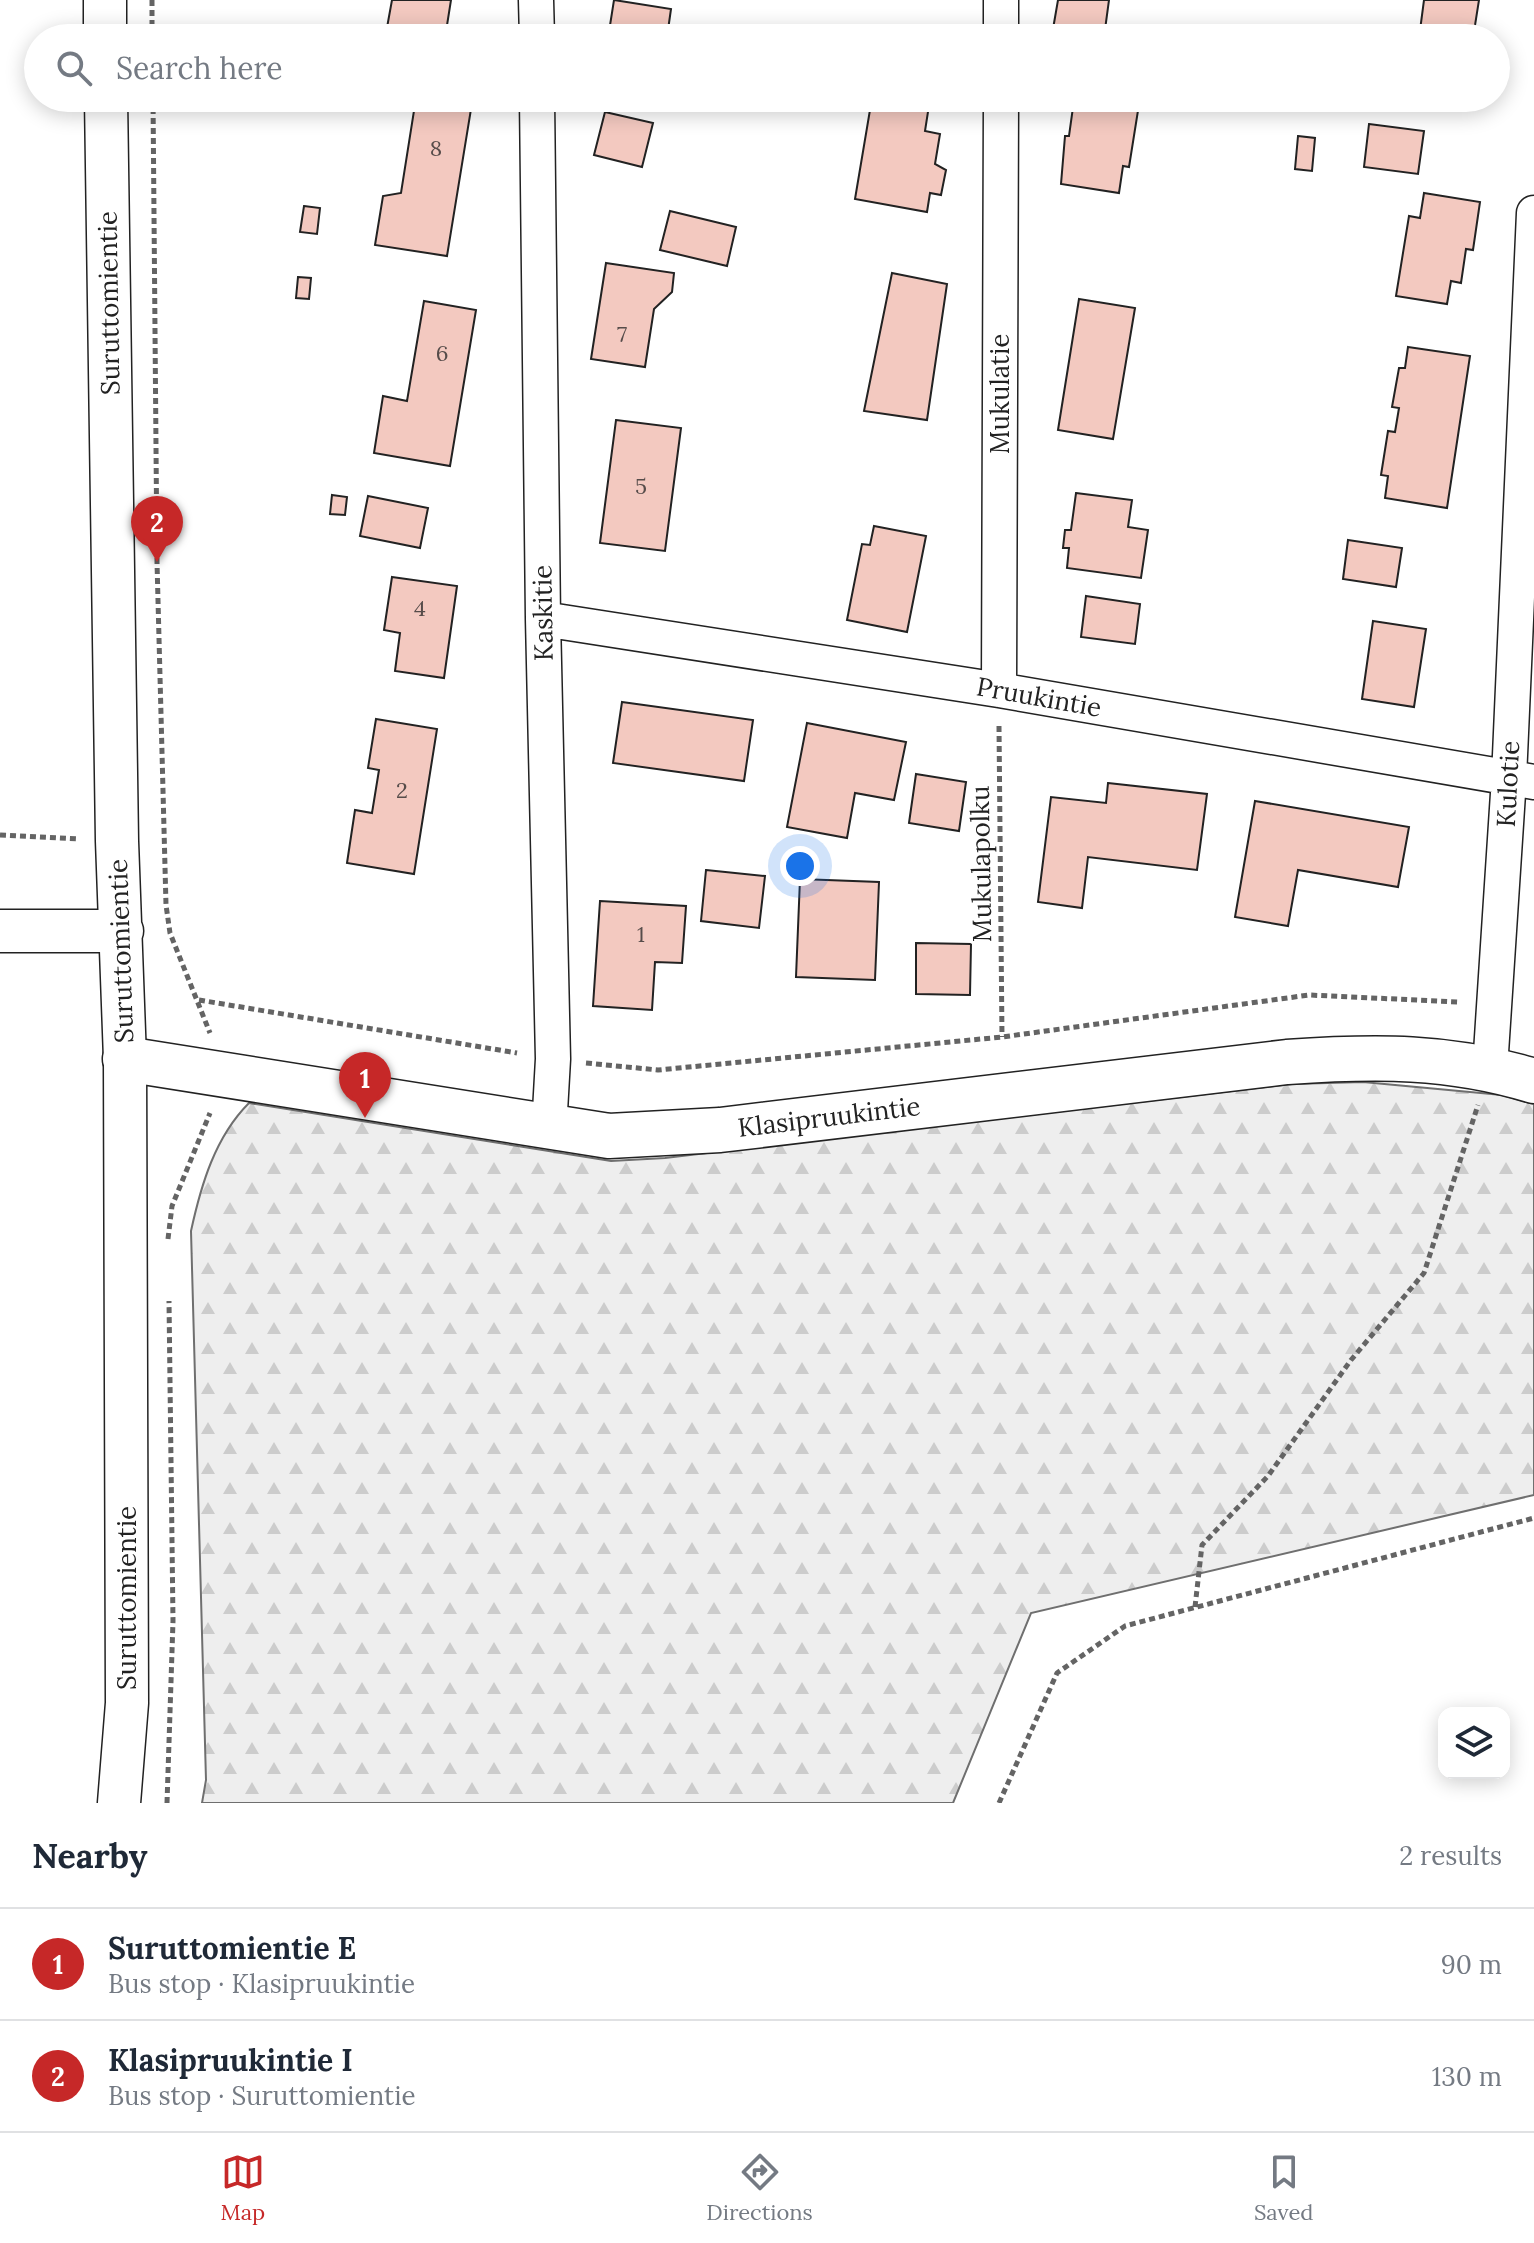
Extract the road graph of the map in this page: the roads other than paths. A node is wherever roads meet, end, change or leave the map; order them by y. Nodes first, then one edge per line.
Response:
1 (105, 0) edge
2 (536, 0) edge
3 (1001, 0) edge
4 (105, 24) edge
5 (537, 24) edge
6 (1001, 24) edge
7 (106, 112) edge
8 (537, 112) edge
9 (1001, 112) edge
10 (1534, 213) edge
11 (543, 619) junction
12 (999, 690) junction
13 (1521, 780) edge
14 (0, 931) edge
15 (122, 931) junction
16 (125, 1059) junction
17 (1490, 1068) junction
18 (1534, 1081) edge
19 (549, 1129) junction
20 (119, 1803) edge

1 - 4 street
2 - 5 street
3 - 6 street
7 - 15 street, Suruttomientie
8 - 11 street, Kaskitie
9 - 12 street, Mukulatie
10 - 13 street, Kulotie
11 - 12 street, Pruukintie
11 - 19 street, Kaskitie
12 - 13 street, Pruukintie
13 - 17 street, Kulotie
14 - 15 street
15 - 16 street, Suruttomientie
16 - 19 main road, Klasipruukintie
16 - 20 street, Suruttomientie
17 - 18 main road, Klasipruukintie
17 - 19 main road, Klasipruukintie

